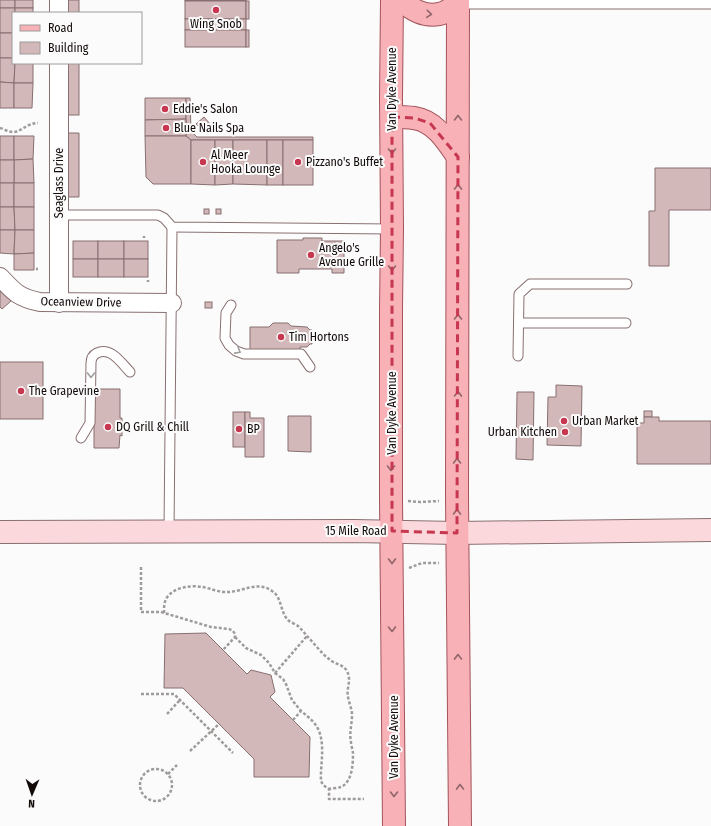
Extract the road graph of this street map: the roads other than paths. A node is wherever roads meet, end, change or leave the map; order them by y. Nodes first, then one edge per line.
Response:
1 (59, 0) edge
2 (392, 0) edge
3 (402, 0) edge
4 (458, 2) edge
5 (711, 4) edge
6 (59, 12) edge
7 (59, 64) edge
8 (392, 117) junction
9 (458, 157) junction
10 (59, 214) junction
11 (172, 227) junction
12 (392, 229) junction
13 (0, 277) edge
14 (627, 284) dead end
15 (59, 303) junction
16 (172, 303) junction
17 (231, 305) dead end
18 (519, 323) junction
19 (626, 323) dead end
20 (518, 356) dead end
21 (310, 367) dead end
22 (130, 372) dead end
23 (81, 438) dead end
24 (711, 530) edge
25 (169, 531) junction
26 (392, 531) junction
27 (0, 532) edge
28 (457, 533) junction
29 (394, 826) edge
30 (460, 826) edge

1 - 6 street
2 - 8 main road, Van Dyke Avenue
3 -> 4 main road
4 - 5 lane
9 -> 4 main road
7 - 10 street, Seaglass Drive
8 - 9 main road
8 -> 12 main road, Van Dyke Avenue
28 -> 9 main road
10 - 11 lane
10 - 15 street, Seaglass Drive
11 - 12 lane
11 - 16 lane
12 -> 26 main road, Van Dyke Avenue
13 - 15 street, Oceanview Drive
14 - 18 lane
15 - 16 street, Oceanview Drive
16 - 25 lane
17 -> 21 lane
18 - 19 lane
18 - 20 lane
22 -> 23 lane
24 - 28 main road, 15 Mile Road
25 - 26 main road, 15 Mile Road
25 - 27 main road, 15 Mile Road
26 - 28 main road, 15 Mile Road
26 -> 29 main road, Van Dyke Avenue
30 -> 28 main road

